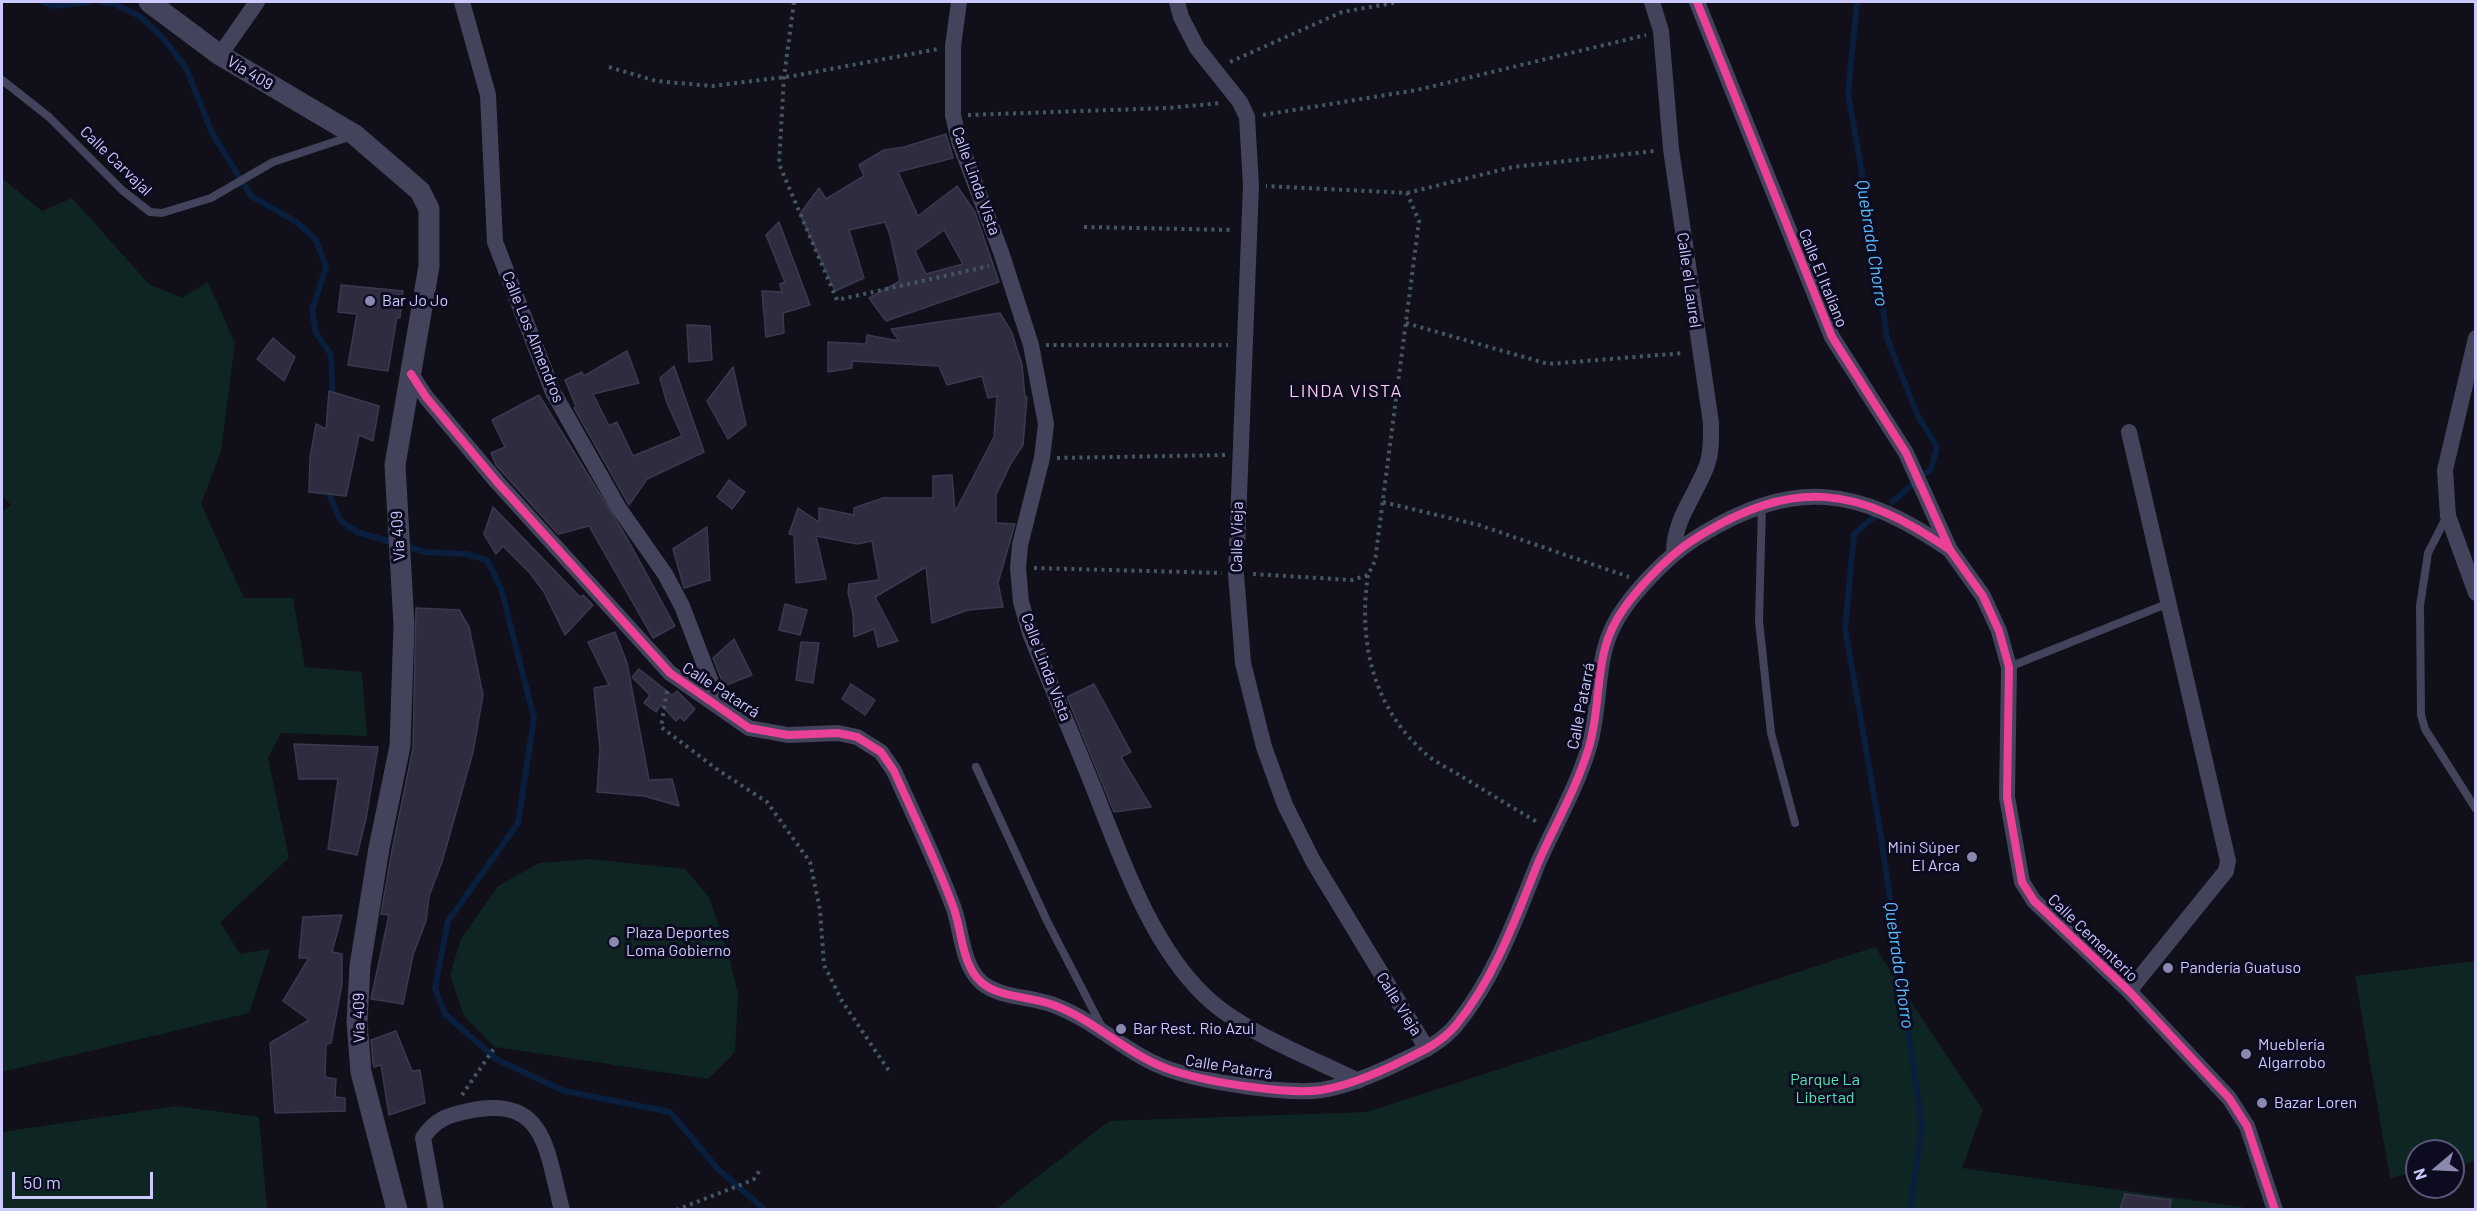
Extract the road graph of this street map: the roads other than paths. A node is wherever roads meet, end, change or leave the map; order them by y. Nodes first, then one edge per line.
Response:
1 (149, 2) edge
2 (257, 2) edge
3 (462, 2) edge
4 (959, 2) edge
5 (1177, 2) edge
6 (1652, 2) edge
7 (1697, 2) edge
8 (220, 55) junction
9 (2, 80) edge
10 (356, 135) junction
11 (2475, 339) edge
12 (411, 374) junction
13 (2129, 432) dead end
14 (1762, 504) junction
15 (2448, 516) junction
16 (1950, 550) junction
17 (1674, 552) junction
18 (2475, 593) edge
19 (2169, 603) junction
20 (2009, 668) junction
21 (722, 709) junction
22 (976, 767) dead end
23 (2475, 809) edge
24 (1795, 823) dead end
25 (2129, 991) junction
26 (1106, 1034) junction
27 (1427, 1049) junction
28 (1358, 1081) junction
29 (397, 1209) edge
30 (436, 1209) edge
31 (562, 1209) edge
32 (2275, 1209) edge

1 - 8 street, Vía 409
2 - 8 street
3 - 21 street, Calle Los Almendros
4 - 28 street, Calle Linda Vista
5 - 27 street, Calle Vieja
6 - 17 street, Calle el Laurel
7 - 16 street, Calle El Italiano
8 - 10 street, Vía 409
9 - 10 lane, Calle Carvajal
10 - 12 street, Vía 409
11 - 15 street
12 - 21 street, Calle Patarrá
12 - 29 street, Vía 409
13 - 19 street
14 - 16 street, Calle Patarrá
14 - 17 street, Calle Patarrá
14 - 24 lane
15 - 18 street
15 - 23 lane
16 - 20 street, Calle Cementerio
17 - 27 street, Calle Patarrá
19 - 20 lane
19 - 25 street
20 - 25 street, Calle Cementerio
21 - 26 street, Calle Patarrá
22 - 26 lane
25 - 32 street, Calle Cementerio
26 - 28 street, Calle Patarrá
27 - 28 street, Calle Patarrá
30 - 31 street

